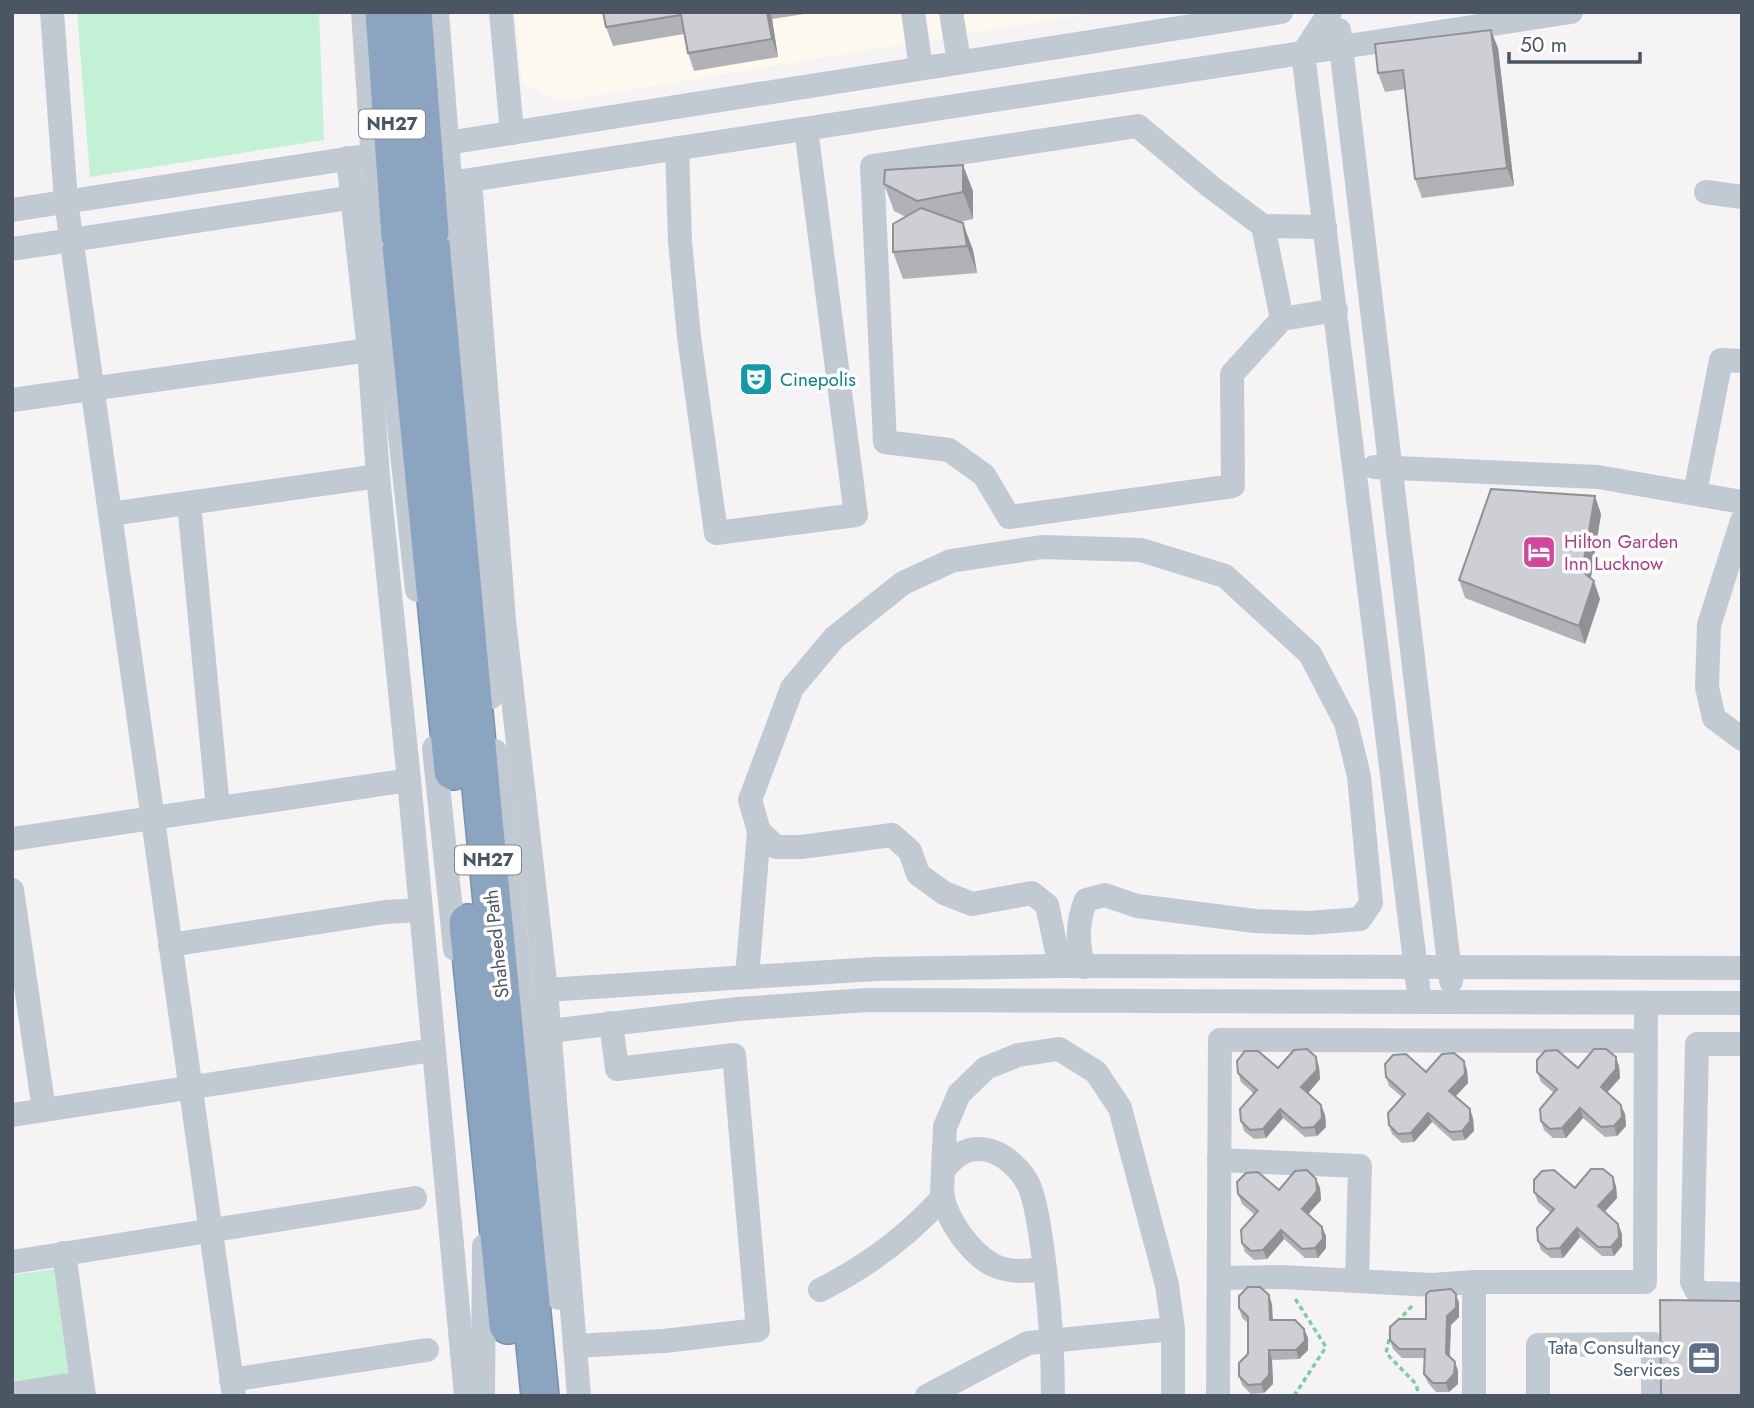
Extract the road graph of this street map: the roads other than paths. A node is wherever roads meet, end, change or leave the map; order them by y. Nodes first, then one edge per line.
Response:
1 (52, 12) edge
2 (363, 12) edge
3 (384, 12) edge
4 (414, 12) edge
5 (437, 12) edge
6 (501, 12) edge
7 (914, 12) edge
8 (951, 12) edge
9 (1281, 12) edge
10 (1330, 12) edge
11 (1336, 12) edge
12 (1571, 12) edge
13 (1341, 47) junction
14 (1303, 53) junction
15 (960, 62) junction
16 (921, 68) junction
17 (723, 100) junction
18 (806, 129) junction
19 (512, 133) junction
20 (729, 140) junction
21 (677, 148) junction
22 (348, 158) junction
23 (470, 180) junction
24 (1706, 192) dead end
25 (1742, 197) edge
26 (352, 198) junction
27 (66, 201) junction
28 (12, 210) edge
29 (1263, 226) junction
30 (1325, 228) junction
31 (416, 233) junction
32 (72, 240) junction
33 (12, 249) edge
34 (1336, 310) junction
35 (1283, 319) junction
36 (423, 326) junction
37 (369, 350) junction
38 (1742, 361) edge
39 (92, 388) junction
40 (12, 400) edge
41 (1390, 466) junction
42 (1354, 468) junction
43 (378, 476) junction
44 (1695, 493) junction
45 (1742, 502) edge
46 (189, 503) junction
47 (110, 514) junction
48 (1742, 520) edge
49 (1742, 739) edge
50 (409, 780) junction
51 (218, 808) junction
52 (152, 818) junction
53 (759, 831) junction
54 (12, 839) edge
55 (12, 890) edge
56 (421, 910) junction
57 (170, 945) junction
58 (1071, 967) junction
59 (1416, 967) junction
60 (1449, 967) junction
61 (1742, 968) edge
62 (18, 969) edge
63 (747, 977) junction
64 (546, 990) junction
65 (1219, 1002) junction
66 (1420, 1002) junction
67 (1453, 1002) junction
68 (1646, 1003) junction
69 (1697, 1003) junction
70 (1742, 1003) edge
71 (611, 1023) junction
72 (549, 1031) junction
73 (1220, 1040) junction
74 (1646, 1041) junction
75 (1697, 1044) junction
76 (1742, 1044) edge
77 (433, 1050) junction
78 (191, 1087) junction
79 (479, 1099) junction
80 (44, 1110) junction
81 (12, 1115) edge
82 (1219, 1160) junction
83 (943, 1170) junction
84 (943, 1197) junction
85 (415, 1198) dead end
86 (535, 1204) junction
87 (211, 1230) junction
88 (64, 1253) junction
89 (485, 1259) junction
90 (12, 1262) edge
91 (453, 1263) junction
92 (1045, 1268) junction
93 (1219, 1278) junction
94 (1357, 1281) junction
95 (1474, 1282) junction
96 (820, 1290) dead end
97 (1742, 1294) edge
98 (1173, 1329) junction
99 (1053, 1341) junction
100 (575, 1346) junction
101 (427, 1350) dead end
102 (232, 1388) edge
103 (83, 1390) edge
104 (579, 1391) edge
105 (12, 1394) edge
106 (466, 1396) edge
107 (483, 1396) edge
108 (514, 1396) edge
109 (540, 1396) edge
110 (927, 1396) edge
111 (1053, 1396) edge
112 (1173, 1396) edge
113 (1218, 1396) edge
114 (1474, 1396) edge
115 (1538, 1396) edge
116 (1653, 1396) edge

1 - 27 street
2 - 31 street, bridge
3 - 31 highway, NH27, bridge
4 - 31 highway, NH27, bridge
5 - 31 street, bridge
6 - 19 street
7 - 16 street
8 - 15 street
9 - 15 street
10 - 14 street
11 - 13 street
12 - 13 street
13 - 14 street
13 - 41 street
14 - 18 street
14 - 30 street
15 - 16 street
16 - 17 street
17 - 19 street
17 - 20 street
18 - 20 street
18 - 21 street
19 - 22 street
20 - 21 street
21 - 23 street
22 - 26 street
22 - 27 street
23 - 26 street
23 - 64 street
24 - 25 street
26 - 32 street
26 - 37 street
27 - 28 street
27 - 32 street
29 - 30 street
29 - 35 street
29 - 35 street
30 - 34 street
31 - 36 highway, NH27
31 - 36 highway
31 - 79 street
31 - 86 street
32 - 33 street
32 - 39 street
34 - 35 street
34 - 42 street
36 - 79 highway, Shaheed Path / NH27
36 - 86 highway, Shaheed Path / NH27
37 - 39 street
37 - 43 street
38 - 44 street
39 - 40 street
39 - 47 street
41 - 42 street
41 - 44 street
41 - 60 street
42 - 59 street
43 - 46 street
43 - 50 street
44 - 45 street
46 - 47 street
46 - 51 street
47 - 52 street
48 - 49 street
50 - 51 street
50 - 56 street
51 - 52 street
52 - 54 street
52 - 57 street
53 - 58 street
53 - 58 street
53 - 63 street
55 - 62 street
56 - 57 street
56 - 77 street
57 - 78 street
58 - 59 street
58 - 63 street
59 - 60 street
59 - 66 street
60 - 61 street
60 - 67 street
62 - 80 street
63 - 64 street
64 - 72 street
65 - 66 street
65 - 71 street
65 - 73 street
66 - 67 street
67 - 68 street
68 - 69 street
68 - 74 street
69 - 70 street
69 - 75 street
71 - 72 street
71 - 100 street
72 - 100 street
73 - 74 street
73 - 82 street
74 - 95 street
75 - 76 street
75 - 97 street
77 - 78 street
77 - 91 street
78 - 80 street
78 - 87 street
79 - 89 street
79 - 108 highway, Shaheed Path / NH27
80 - 81 street
82 - 93 street
82 - 94 street
83 - 84 street
83 - 92 street
83 - 98 street
84 - 92 street
84 - 96 street
85 - 87 street
86 - 104 street
86 - 109 highway, Shaheed Path / NH27
87 - 88 street
87 - 102 street
88 - 90 street
88 - 103 street
89 - 91 street
89 - 107 street
91 - 106 street
92 - 99 street
93 - 94 street
93 - 113 street
94 - 95 street
95 - 114 street
98 - 99 street
98 - 112 street
99 - 110 street
99 - 111 street
100 - 104 street
101 - 102 street
103 - 105 street
115 - 116 street

